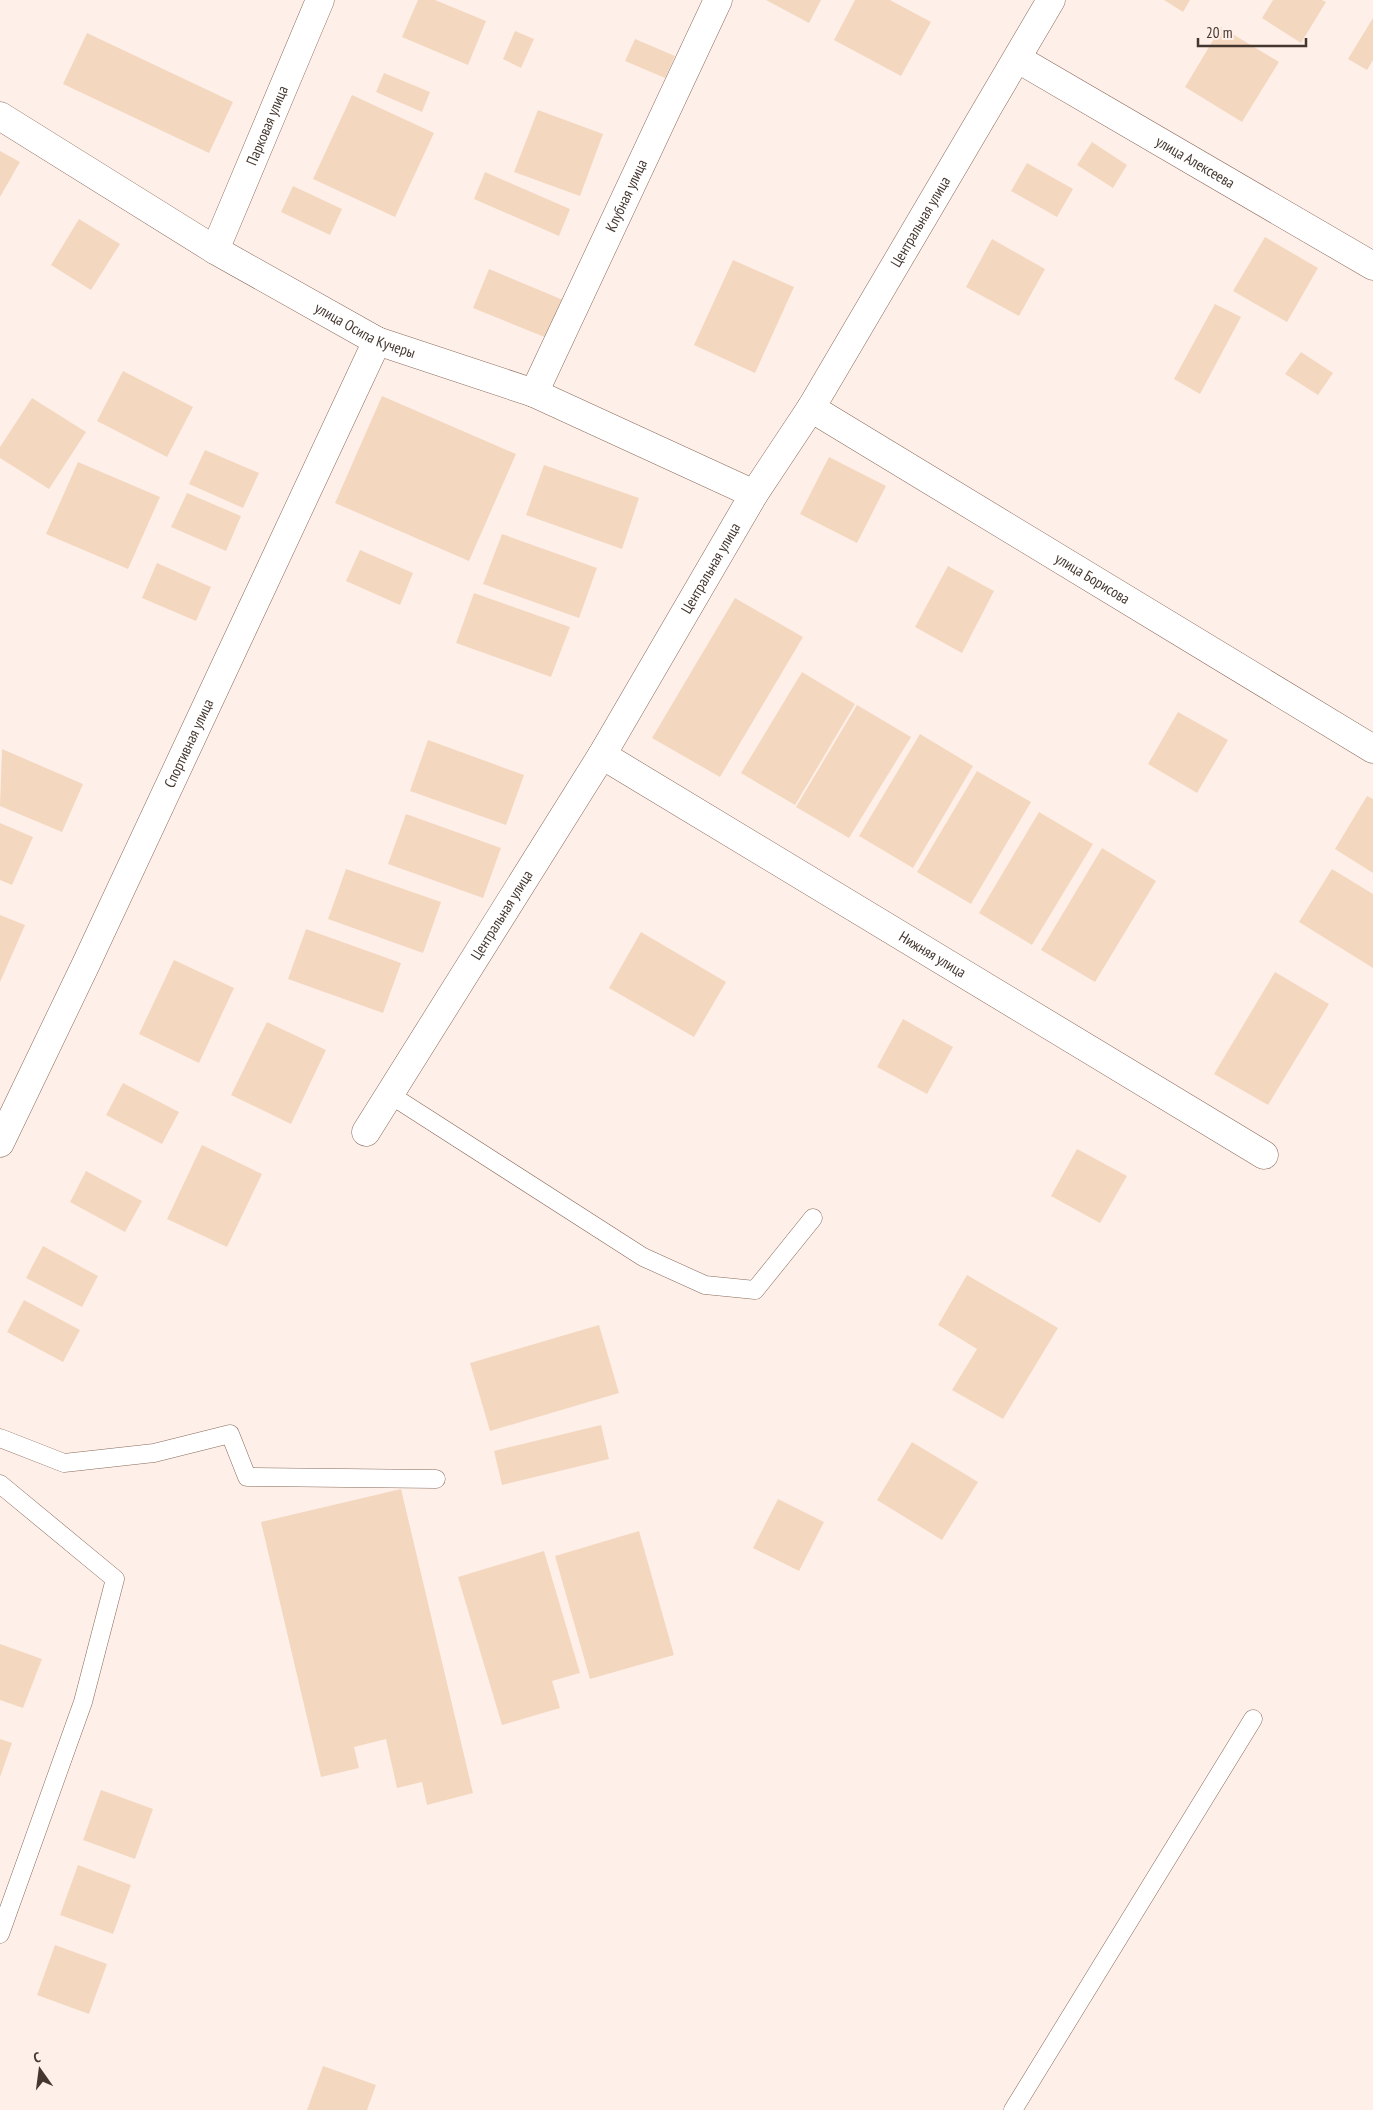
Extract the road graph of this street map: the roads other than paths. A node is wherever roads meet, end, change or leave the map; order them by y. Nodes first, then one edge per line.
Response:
1 (320, 0) edge
2 (718, 0) edge
3 (1051, 0) edge
4 (1018, 59) junction
5 (0, 116) edge
6 (215, 250) junction
7 (1373, 266) edge
8 (377, 341) junction
9 (534, 393) junction
10 (811, 408) junction
11 (754, 494) junction
12 (1373, 749) edge
13 (602, 755) junction
14 (389, 1094) junction
15 (366, 1132) dead end
16 (0, 1143) edge
17 (1264, 1155) dead end
18 (813, 1218) dead end
19 (0, 1438) edge
20 (436, 1479) dead end
21 (0, 1484) edge
22 (1253, 1719) dead end
23 (0, 1934) edge
24 (1013, 2110) edge

1 - 6 street, Парковая улица
2 - 9 street, Клубная улица
3 - 4 street, Центральная улица
4 - 7 street, улица Алексеева
4 - 10 street, Центральная улица
5 - 6 street, улица Осипа Кучеры
6 - 8 street, улица Осипа Кучеры
8 - 9 street, улица Осипа Кучеры
8 - 16 street, Спортивная улица
9 - 11 street, улица Осипа Кучеры
10 - 11 street, Центральная улица
10 - 12 street, улица Борисова
11 - 13 street, Центральная улица
13 - 14 street, Центральная улица
13 - 17 street, Нижняя улица
14 - 15 street, Центральная улица
14 - 18 lane
19 - 20 lane
21 - 23 lane
22 - 24 lane

